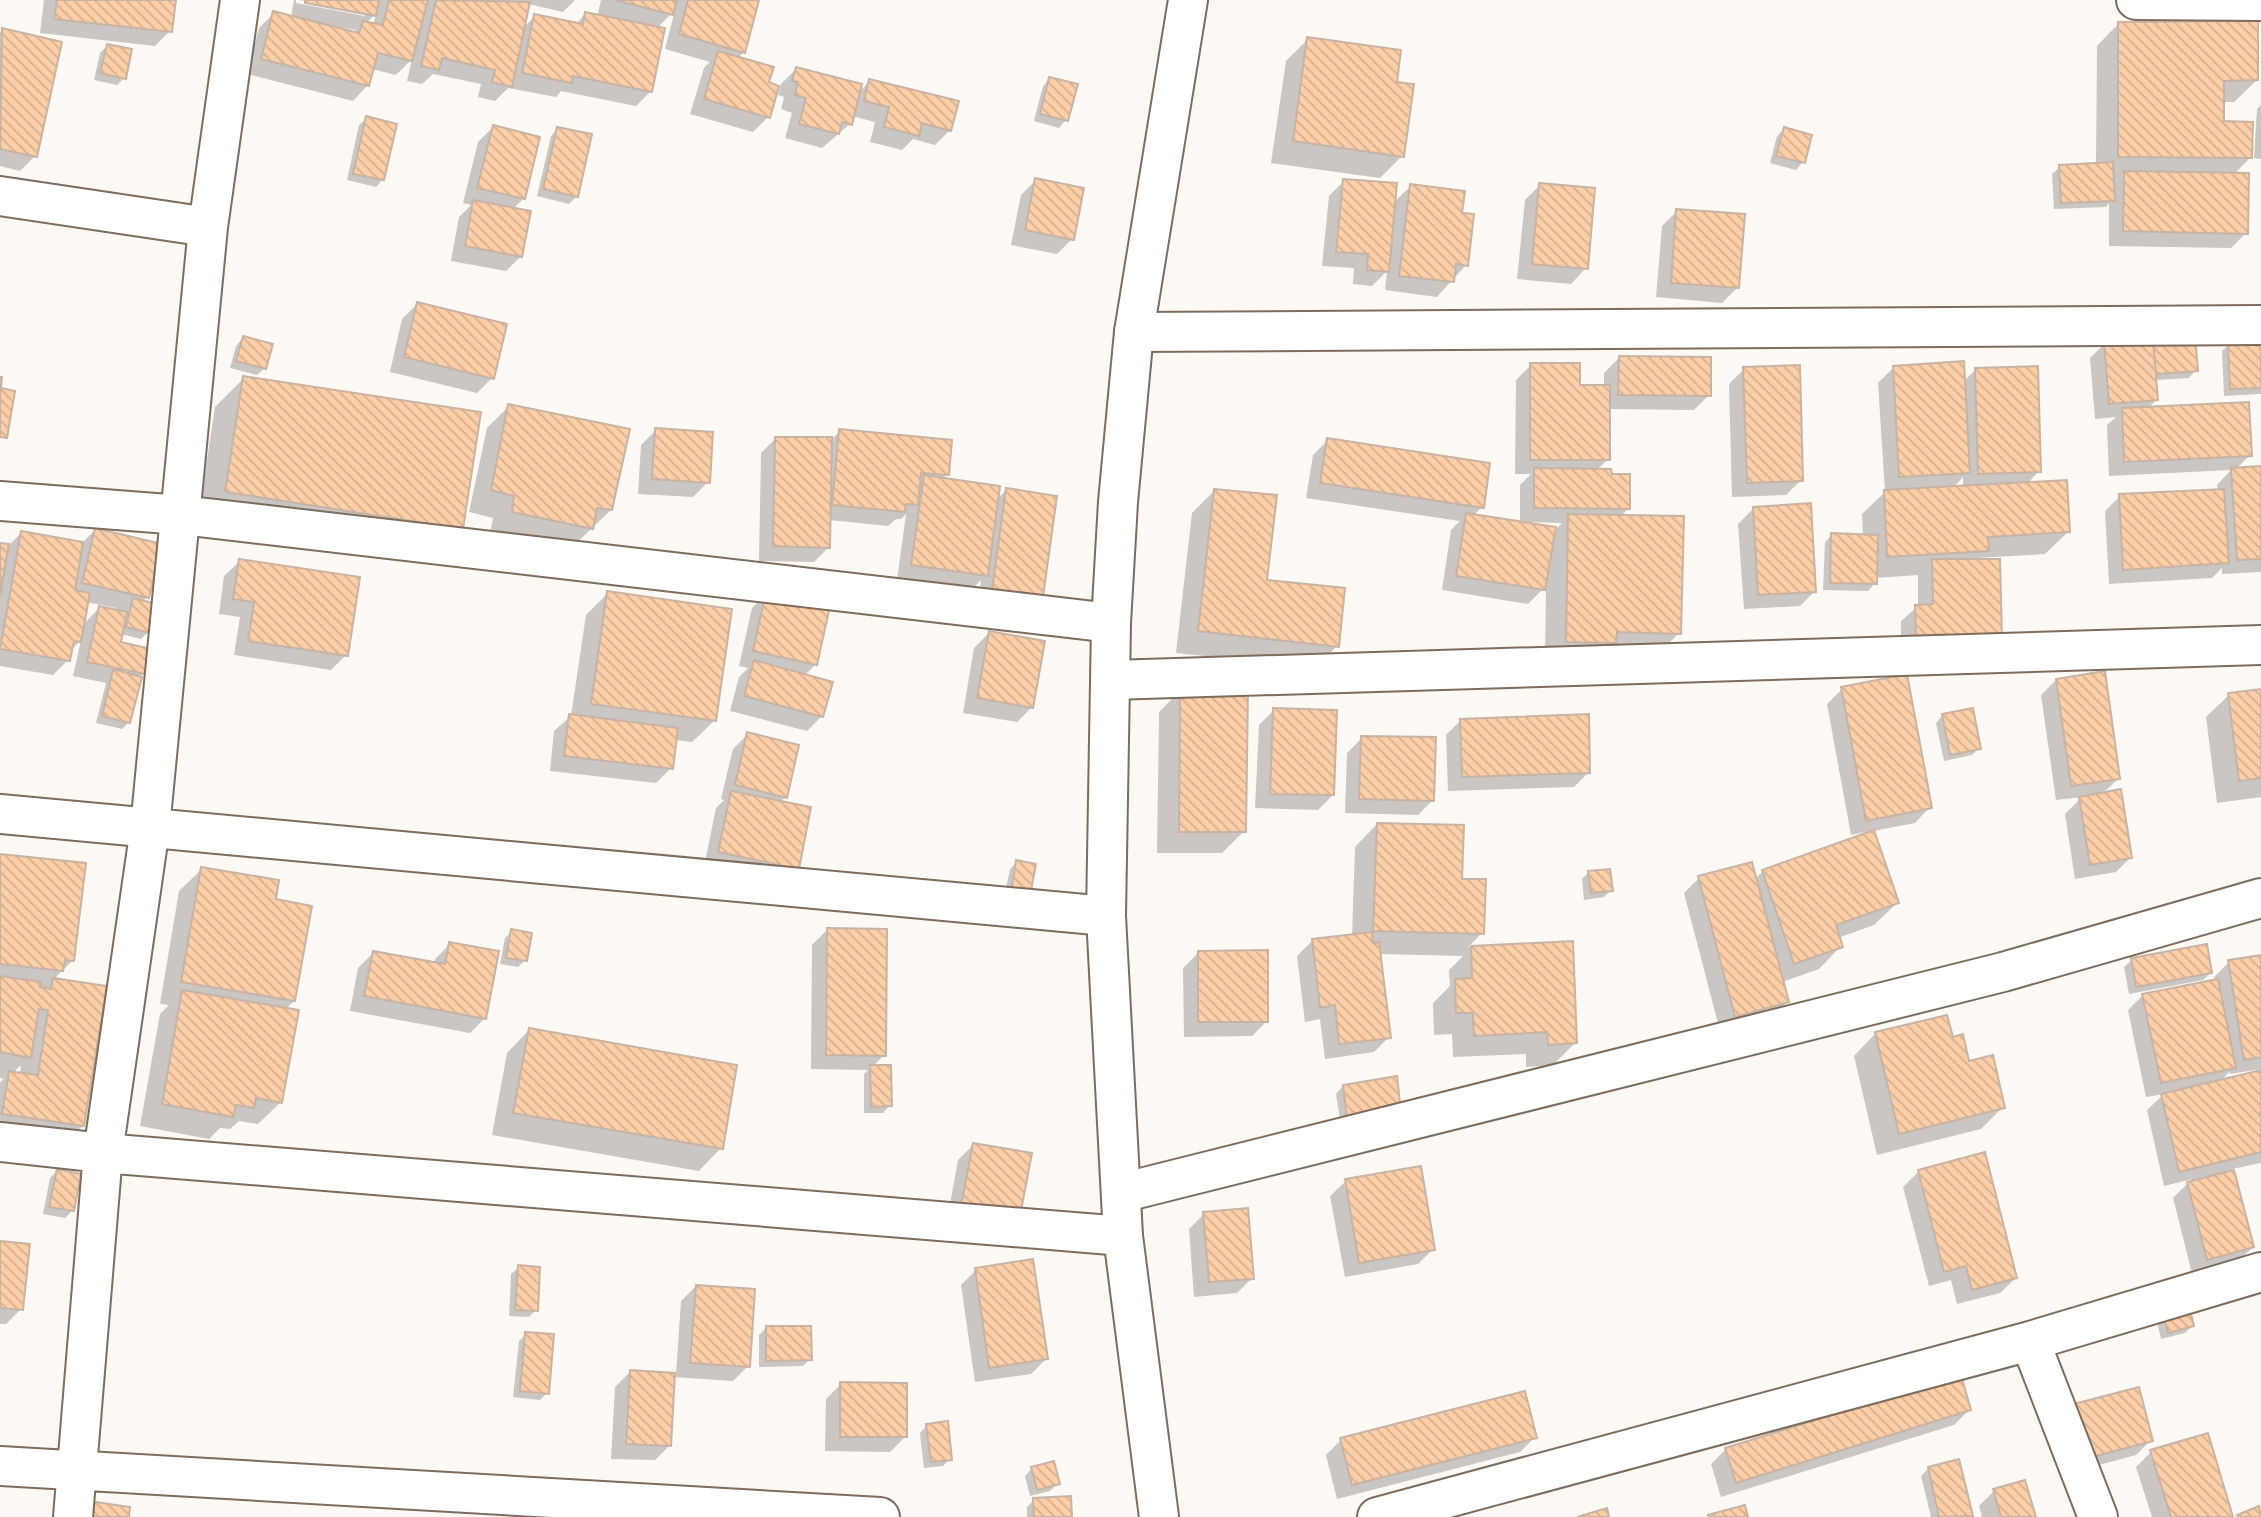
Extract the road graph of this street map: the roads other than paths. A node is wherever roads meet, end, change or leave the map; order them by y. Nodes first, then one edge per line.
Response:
1 (240, 0) edge
2 (1188, 0) edge
3 (2136, 0) edge
4 (2261, 1) edge
5 (0, 196) edge
6 (208, 227) junction
7 (2261, 326) edge
8 (1134, 332) junction
9 (0, 501) edge
10 (181, 515) junction
11 (1111, 623) junction
12 (2261, 645) edge
13 (1111, 680) junction
14 (0, 814) edge
15 (150, 828) junction
16 (2261, 898) edge
17 (1106, 916) junction
18 (0, 1142) edge
19 (103, 1153) junction
20 (1121, 1194) junction
21 (1123, 1236) junction
22 (2261, 1272) edge
23 (2030, 1342) junction
24 (0, 1466) edge
25 (77, 1471) junction
26 (73, 1517) edge
27 (880, 1517) edge
28 (1159, 1517) edge
29 (1377, 1517) edge
30 (2098, 1517) edge

1 - 6 main road
2 - 8 main road
3 - 4 main road
5 - 6 main road
6 - 10 main road
7 - 8 main road
8 - 11 main road
9 - 10 main road
10 - 11 main road
10 - 15 main road
11 - 13 main road
12 - 13 main road
13 - 17 main road
14 - 15 main road
15 - 17 main road
15 - 19 main road
16 - 20 main road
17 - 20 main road
18 - 19 main road
19 - 21 main road
19 - 25 main road
20 - 21 main road
21 - 28 main road
22 - 23 main road
23 - 29 main road
23 - 30 main road
24 - 25 main road
25 - 26 main road
25 - 27 main road

